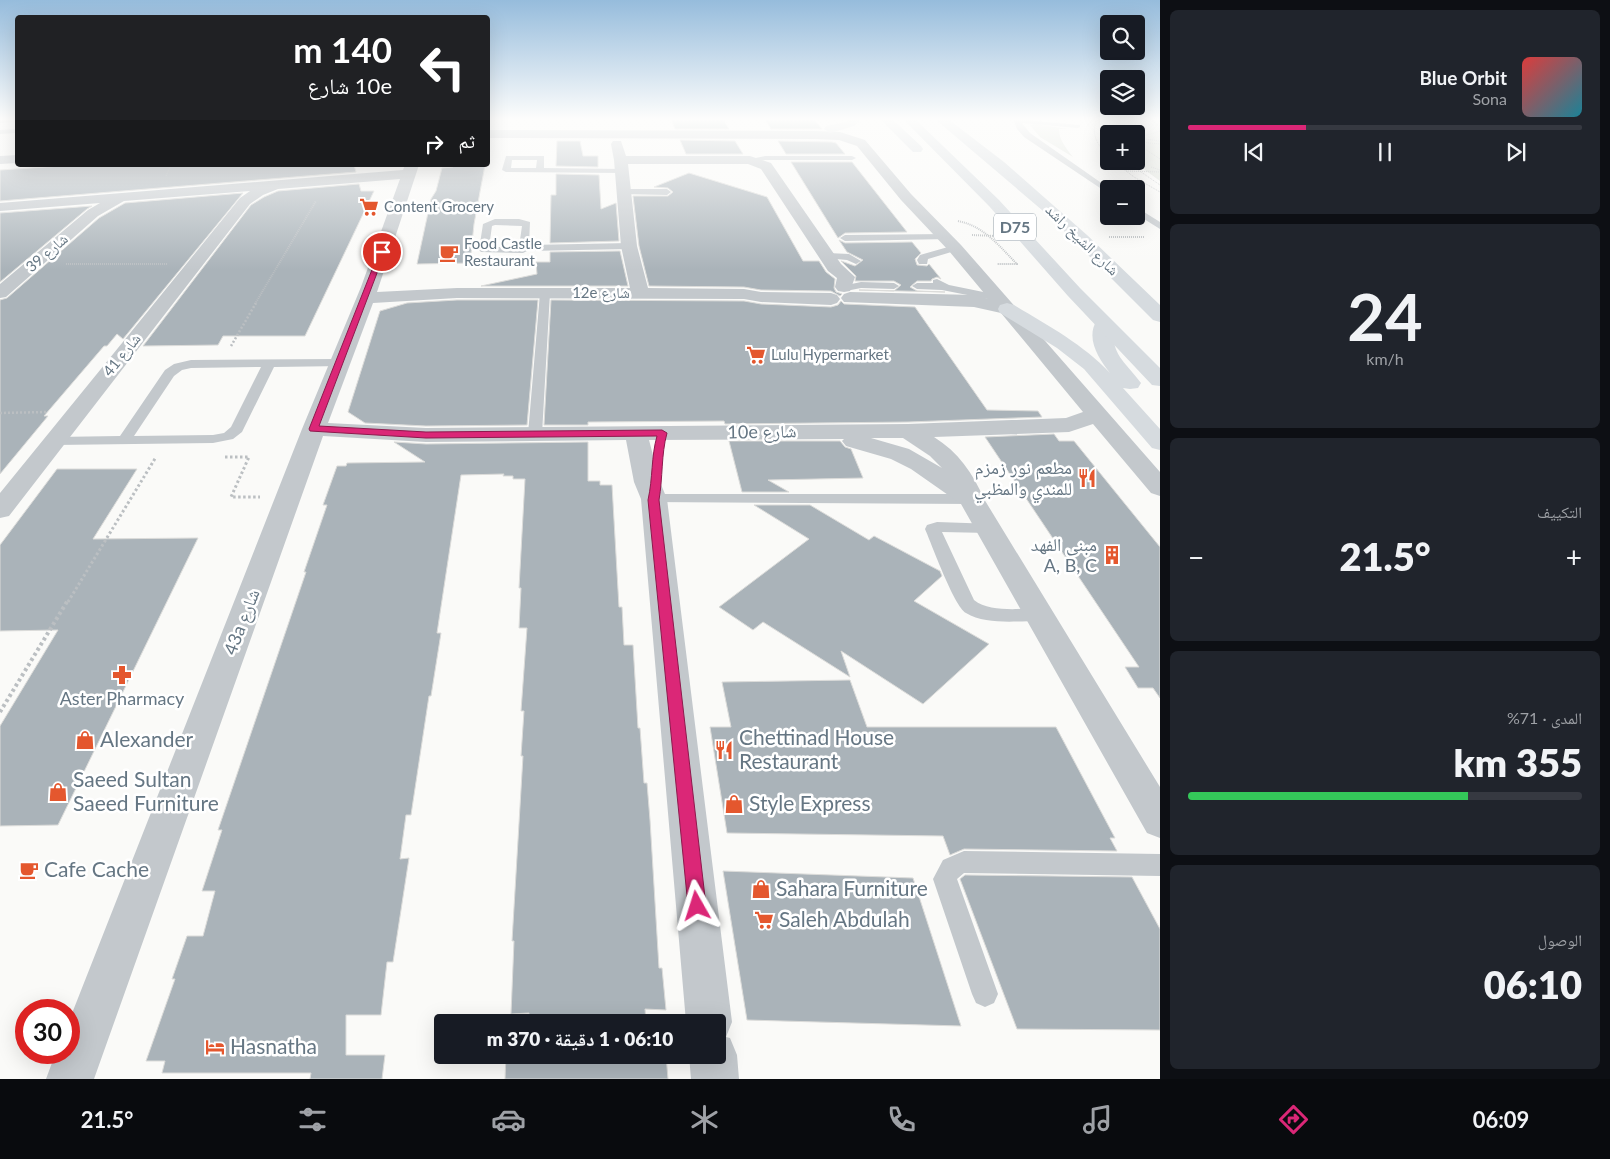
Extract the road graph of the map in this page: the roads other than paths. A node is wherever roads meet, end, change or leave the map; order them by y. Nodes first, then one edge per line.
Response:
1 (622, 169) edge
2 (768, 169) edge
3 (883, 169) edge
4 (942, 169) edge
5 (960, 169) edge
6 (1003, 169) edge
7 (1076, 169) edge
8 (409, 173) edge
9 (1100, 186) edge
10 (624, 192) junction
11 (667, 192) dead end
12 (240, 194) junction
13 (131, 197) junction
14 (73, 201) junction
15 (994, 203) junction
16 (0, 207) edge
17 (94, 213) junction
18 (1145, 216) edge
19 (1160, 226) edge
20 (845, 238) dead end
21 (950, 242) junction
22 (525, 246) junction
23 (629, 248) junction
24 (856, 261) dead end
25 (831, 262) junction
26 (923, 262) dead end
27 (940, 284) joint
28 (894, 286) dead end
29 (917, 286) dead end
30 (836, 291) junction
31 (367, 292) junction
32 (545, 293) junction
33 (0, 294) edge
34 (632, 294) junction
35 (1003, 304) junction
36 (1157, 311) edge
37 (1104, 324) junction
38 (339, 363) junction
39 (270, 364) junction
40 (1160, 380) edge
41 (1095, 413) junction
42 (1160, 416) edge
43 (908, 431) junction
44 (809, 432) junction
45 (636, 433) junction
46 (662, 433) junction
47 (535, 434) junction
48 (311, 436) junction
49 (124, 440) junction
50 (55, 441) junction
51 (1160, 443) edge
52 (1160, 488) edge
53 (971, 499) junction
54 (654, 500) junction
55 (0, 510) edge
56 (989, 528) junction
57 (1039, 615) junction
58 (1160, 821) edge
59 (1160, 866) edge
60 (985, 994) dead end
61 (708, 1014) edge
62 (714, 1064) edge
63 (70, 1079) edge
64 (715, 1079) edge

1 - 10 street
2 - 25 street
3 - 21 street
4 - 15 main road
5 - 15 main road, D75
6 - 36 main road, شارع الشيخ راشد / D75
7 - 9 lane
8 - 12 street, شارع 41
8 - 31 street, 43a شارع
10 - 11 lane
10 - 23 street
12 - 13 street
12 - 50 street, شارع 41
13 - 14 street
13 - 17 street, شارع 39
14 - 16 street
14 - 17 street
15 - 37 main road, D75
17 - 33 street, شارع 39
18 - 19 lane
20 - 21 lane
21 - 26 lane
21 - 35 street
22 - 22 lane
22 - 23 lane
23 - 34 street
24 - 25 lane
25 - 30 street
27 - 29 lane
27 - 35 lane
28 - 30 lane
30 - 34 street, 12e شارع
30 - 35 street, 12e شارع
31 - 32 street, 12e شارع
31 - 38 street, 43a شارع
32 - 34 street, 12e شارع
32 - 47 lane
35 - 41 street
35 - 51 main road
37 - 40 main road, D75
37 - 42 main road
38 - 39 lane
38 - 48 street, 43a شارع
39 - 49 lane
39 - 49 lane
41 - 43 street, 10e شارع
41 - 52 street
43 - 44 street, 10e شارع
43 - 53 street
44 - 46 street, 10e شارع
44 - 53 street
45 - 46 street, 10e شارع
45 - 47 street, 10e شارع
45 - 54 street
46 - 54 street
47 - 48 street, 10e شارع
48 - 63 street, 43a شارع
49 - 50 lane
50 - 55 street, شارع 41
53 - 54 lane
53 - 56 street
54 - 61 street
56 - 57 street
56 - 57 lane
57 - 58 street
59 - 60 lane
62 - 64 street

